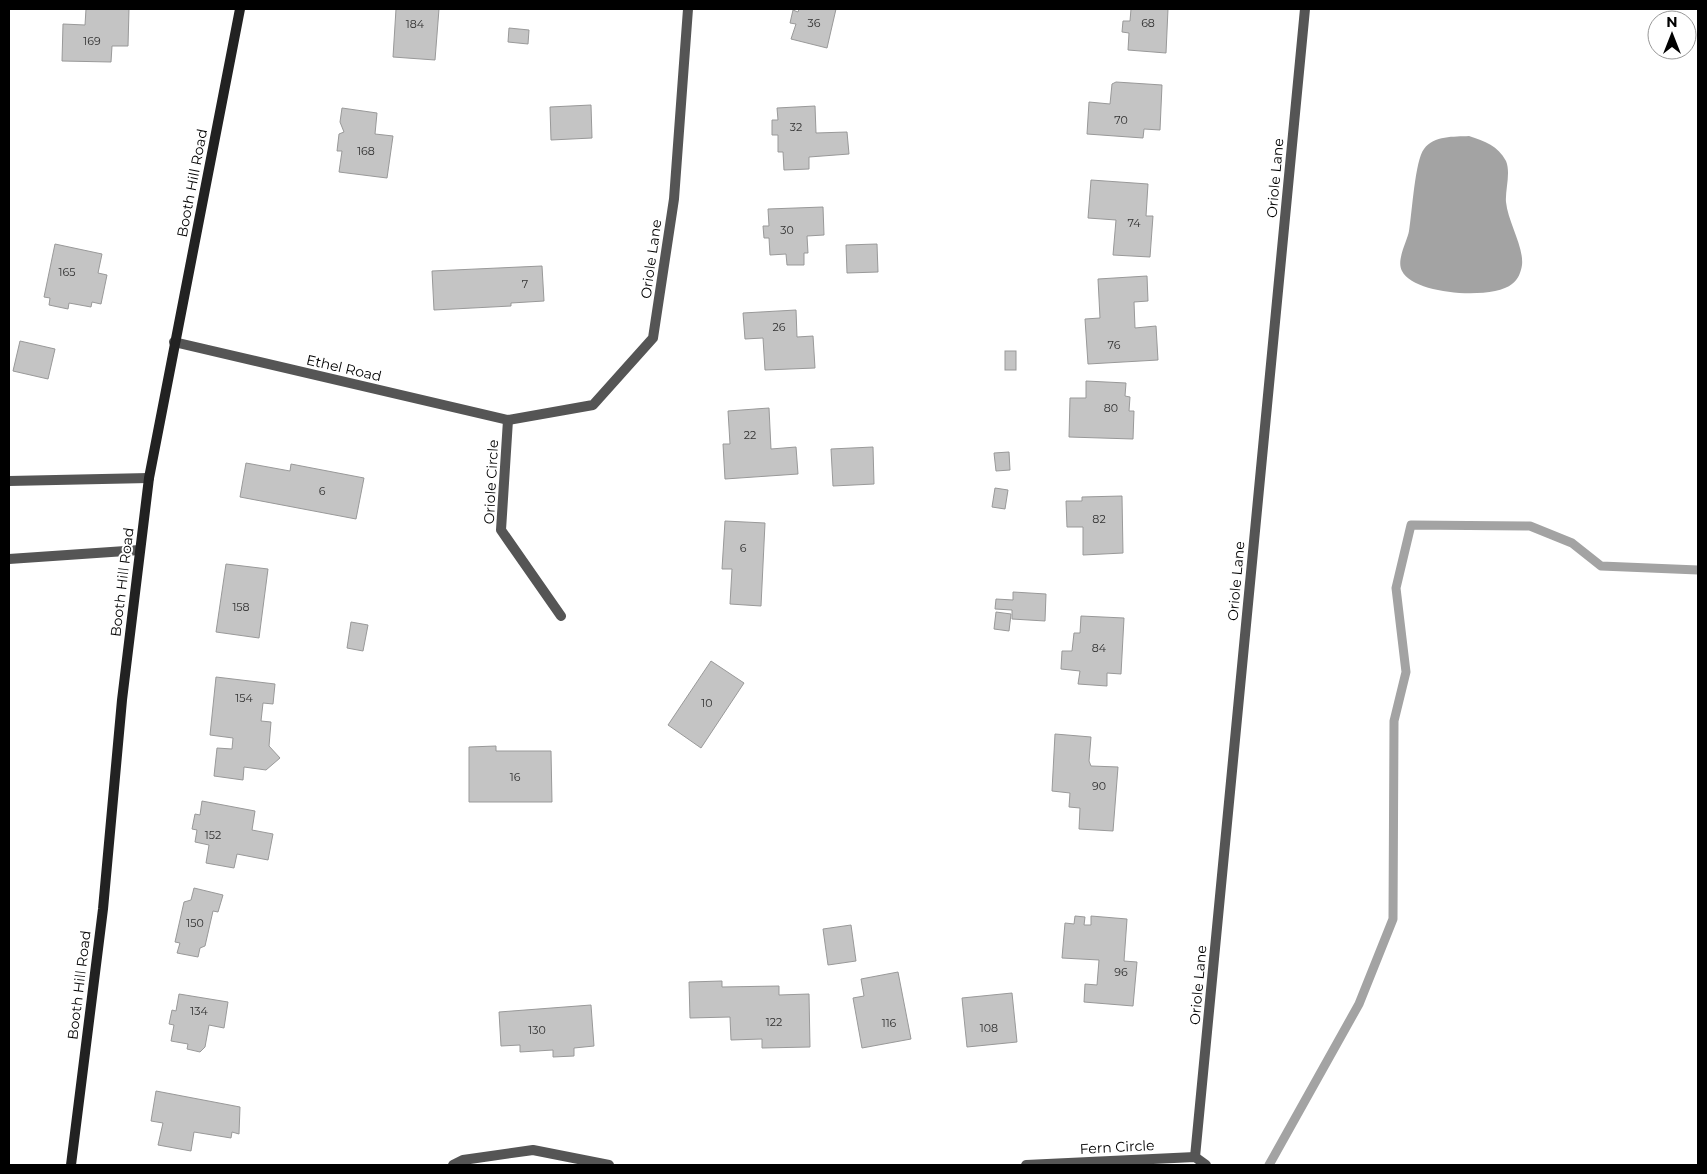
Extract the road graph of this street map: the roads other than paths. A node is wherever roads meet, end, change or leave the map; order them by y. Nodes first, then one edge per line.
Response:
1 (240, 9) edge
2 (688, 9) edge
3 (1305, 9) edge
4 (174, 342) junction
5 (508, 420) junction
6 (149, 478) junction
7 (9, 481) edge
8 (140, 550) junction
9 (9, 559) edge
10 (561, 616) dead end
11 (1196, 1156) junction
12 (71, 1165) edge
13 (452, 1165) edge
14 (609, 1165) edge
15 (1026, 1165) edge
16 (1206, 1165) edge

1 - 4 street, Booth Hill Road
2 - 5 street, Oriole Lane
3 - 11 street, Oriole Lane
4 - 5 street, Ethel Road
4 - 6 street, Booth Hill Road
5 - 10 street, Oriole Circle
6 - 7 street
6 - 8 street, Booth Hill Road
8 - 9 street
8 - 12 street, Booth Hill Road
11 - 15 street, Fern Circle
11 - 16 street
13 - 14 street

